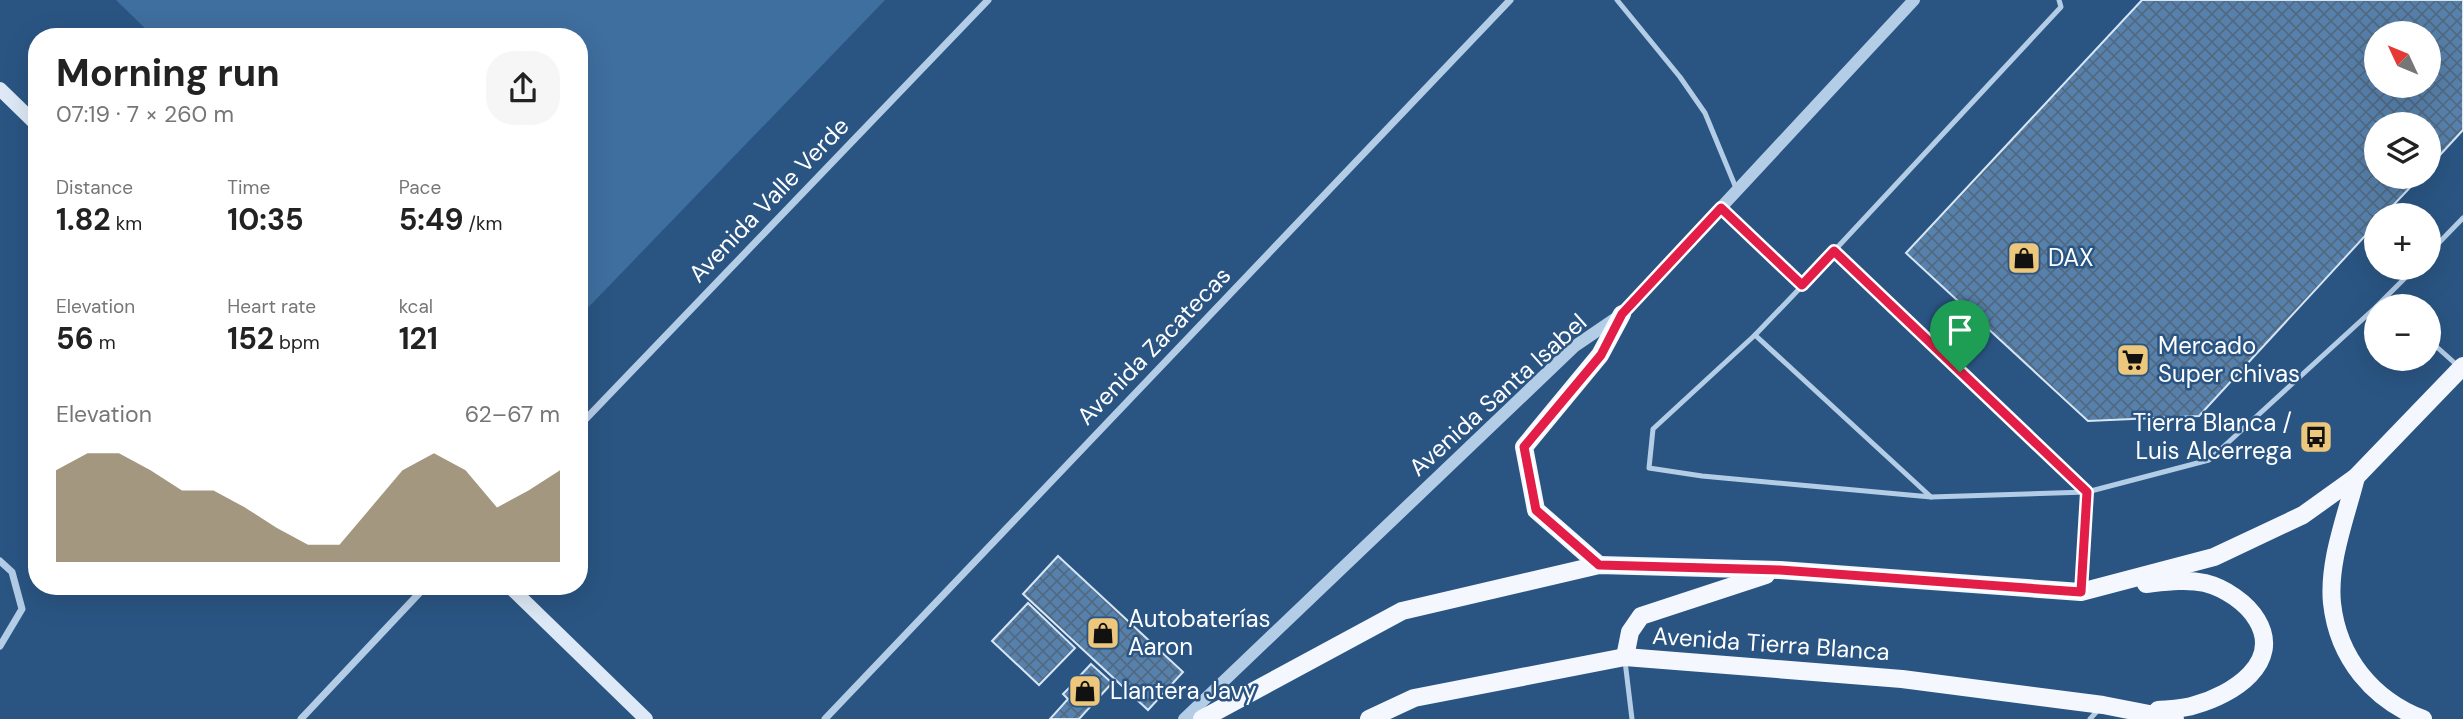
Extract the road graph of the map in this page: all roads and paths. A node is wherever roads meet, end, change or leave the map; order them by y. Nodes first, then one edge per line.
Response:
1 (988, 0) edge
2 (1510, 0) edge
3 (1616, 0) edge
4 (1914, 0) edge
5 (2059, 0) edge
6 (0, 89) edge
7 (28, 116) edge
8 (1737, 191) junction
9 (1721, 208) junction
10 (2463, 218) edge
11 (2441, 241) edge
12 (1834, 251) junction
13 (2403, 280) edge
14 (1802, 285) junction
15 (2390, 294) edge
16 (1622, 314) junction
17 (2364, 318) edge
18 (1755, 335) junction
19 (2441, 350) edge
20 (2462, 367) edge
21 (588, 417) edge
22 (2356, 477) junction
23 (2087, 492) junction
24 (1931, 497) junction
25 (0, 561) edge
26 (1599, 565) junction
27 (1780, 570) junction
28 (2081, 592) junction
29 (417, 595) edge
30 (518, 595) edge
31 (0, 646) edge
32 (1625, 657) junction
33 (2103, 705) junction
34 (2133, 712) junction
35 (300, 719) edge
36 (646, 719) edge
37 (825, 719) edge
38 (1184, 719) edge
39 (1202, 719) edge
40 (1369, 719) edge
41 (1632, 719) edge
42 (2090, 719) edge
43 (2175, 719) edge
44 (2423, 719) edge

1 - 21 street, Avenida Valle Verde
2 - 37 street, Avenida Zacatecas
3 - 8 lane
4 - 8 street, Avenida Santa Isabel
5 - 12 lane
6 - 7 main road
8 - 9 street, Avenida Santa Isabel
9 - 14 lane
9 - 16 street, Avenida Santa Isabel
10 - 11 lane
12 - 14 lane
12 - 23 lane
13 - 15 lane
14 - 18 lane
16 - 26 main road
16 - 38 street, Avenida Santa Isabel
17 - 23 lane
18 - 24 lane
18 - 24 lane
19 - 20 lane
20 - 22 main road
22 - 28 main road
22 - 44 main road
23 - 24 lane
23 - 28 lane
25 - 31 street
26 - 27 main road
26 - 39 main road
27 - 28 main road
27 - 32 main road
28 - 34 main road
29 - 35 street
30 - 36 main road
32 - 33 main road, Avenida Tierra Blanca
32 - 40 main road, Avenida Tierra Blanca
32 - 41 lane
33 - 34 main road, Avenida Tierra Blanca
33 - 42 lane
34 - 43 main road, Avenida Tierra Blanca

